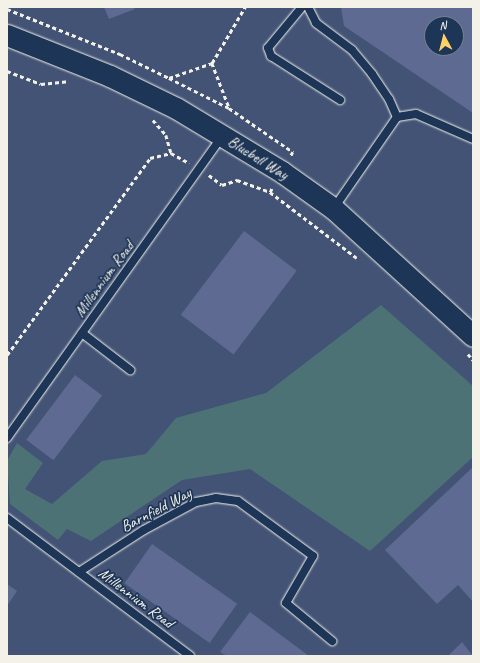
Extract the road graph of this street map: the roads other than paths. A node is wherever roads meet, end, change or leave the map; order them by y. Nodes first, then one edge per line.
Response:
1 (302, 7) edge
2 (308, 7) edge
3 (7, 34) edge
4 (340, 100) dead end
5 (397, 117) junction
6 (222, 136) junction
7 (473, 139) edge
8 (334, 209) junction
9 (82, 333) junction
10 (469, 344) edge
11 (130, 370) dead end
12 (7, 438) edge
13 (7, 518) edge
14 (79, 572) junction
15 (332, 642) dead end
16 (190, 656) edge

1 - 4 lane
2 - 5 lane
3 - 6 main road, Bluebell Way
5 - 7 lane
5 - 8 lane
6 - 8 main road, Bluebell Way
6 - 9 lane, Millennium Road
8 - 10 main road, Bluebell Way
9 - 11 lane
9 - 12 lane, Millennium Road
13 - 14 lane, Millennium Road
14 - 15 lane, Barnfield Way
14 - 16 lane, Millennium Road

